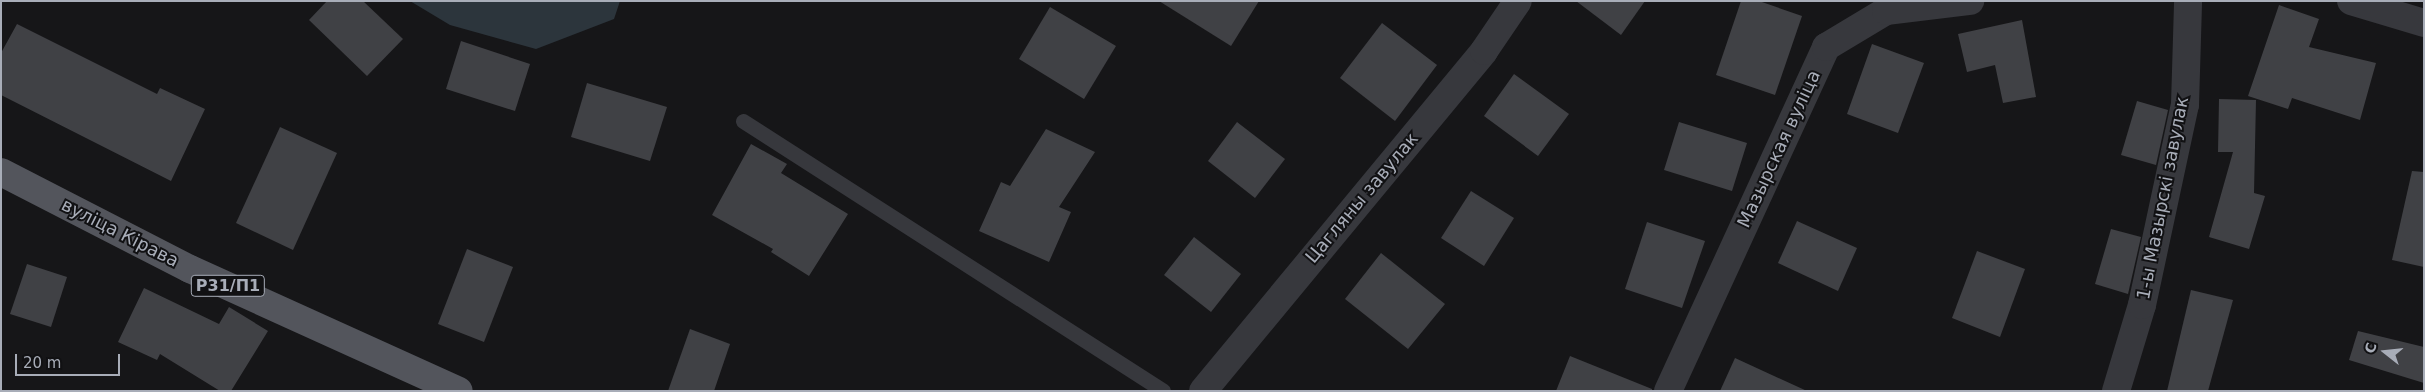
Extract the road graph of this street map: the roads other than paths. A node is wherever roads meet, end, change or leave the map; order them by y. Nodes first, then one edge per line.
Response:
1 (1518, 1) edge
2 (1970, 1) edge
3 (2188, 1) edge
4 (2352, 1) edge
5 (2424, 23) edge
6 (743, 120) dead end
7 (1, 172) edge
8 (459, 391) edge
9 (1163, 391) edge
10 (1203, 391) edge
11 (1668, 391) edge
12 (2116, 391) edge

1 - 10 street, Цагляны завулак
2 - 11 street, Мазырская вуліца
3 - 12 street, 1-ы Мазырскі завулак
4 - 5 street
6 - 9 lane
7 - 8 main road, вуліца Кірава / Р31/П1

